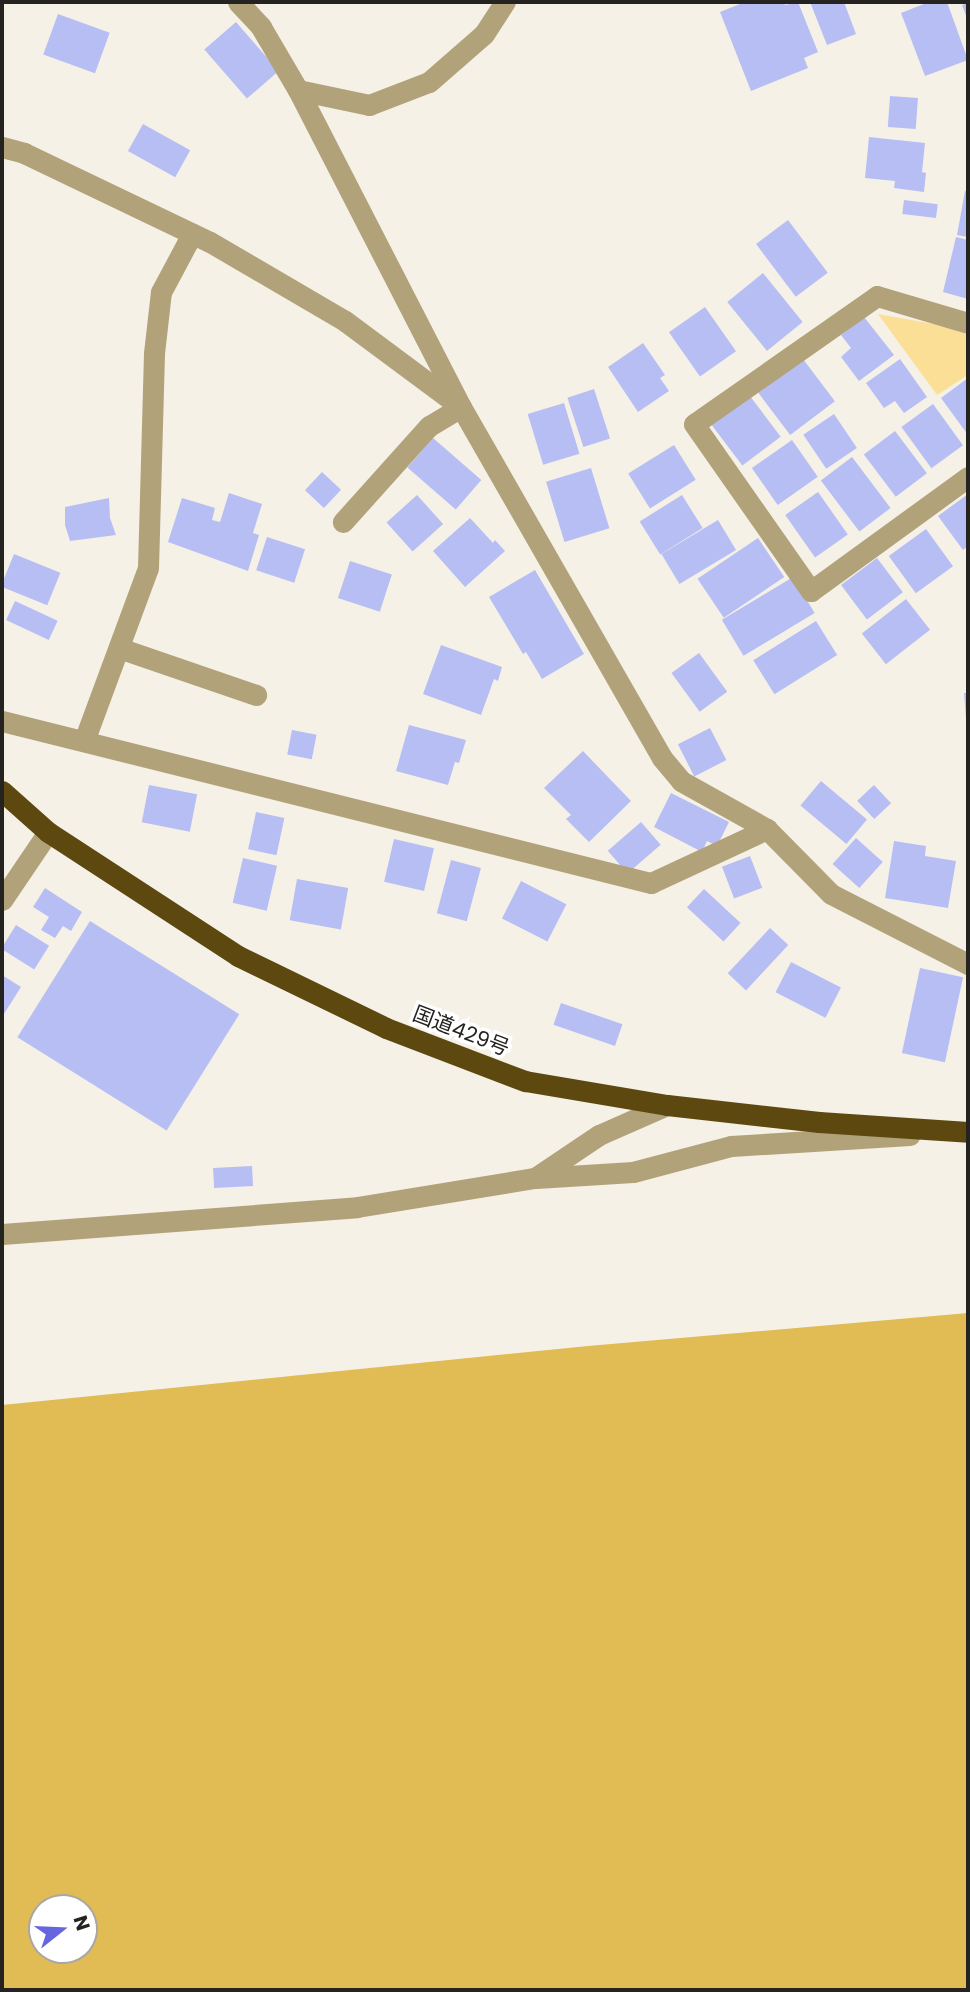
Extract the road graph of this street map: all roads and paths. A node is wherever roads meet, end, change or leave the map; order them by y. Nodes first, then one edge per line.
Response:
1 (238, 2) edge
2 (505, 2) edge
3 (298, 90) junction
4 (2, 147) edge
5 (192, 234) junction
6 (968, 323) edge
7 (461, 407) junction
8 (968, 477) edge
9 (343, 522) dead end
10 (119, 648) junction
11 (256, 695) dead end
12 (2, 721) edge
13 (84, 741) junction
14 (2, 791) edge
15 (767, 829) junction
16 (48, 832) junction
17 (2, 900) edge
18 (968, 964) edge
19 (667, 1105) junction
20 (959, 1132) edge
21 (535, 1178) junction
22 (2, 1234) edge

1 - 3 street
2 - 3 street
3 - 7 street
4 - 5 street
5 - 7 street
5 - 10 street
6 - 8 street
7 - 9 street
7 - 15 street
10 - 11 street
10 - 13 street
12 - 13 street
13 - 15 street
14 - 16 highway, 国道429号
15 - 18 street
16 - 17 street
16 - 19 highway, 国道429号
19 - 20 highway, 国道429号
19 - 21 street
20 - 21 street
21 - 22 street

